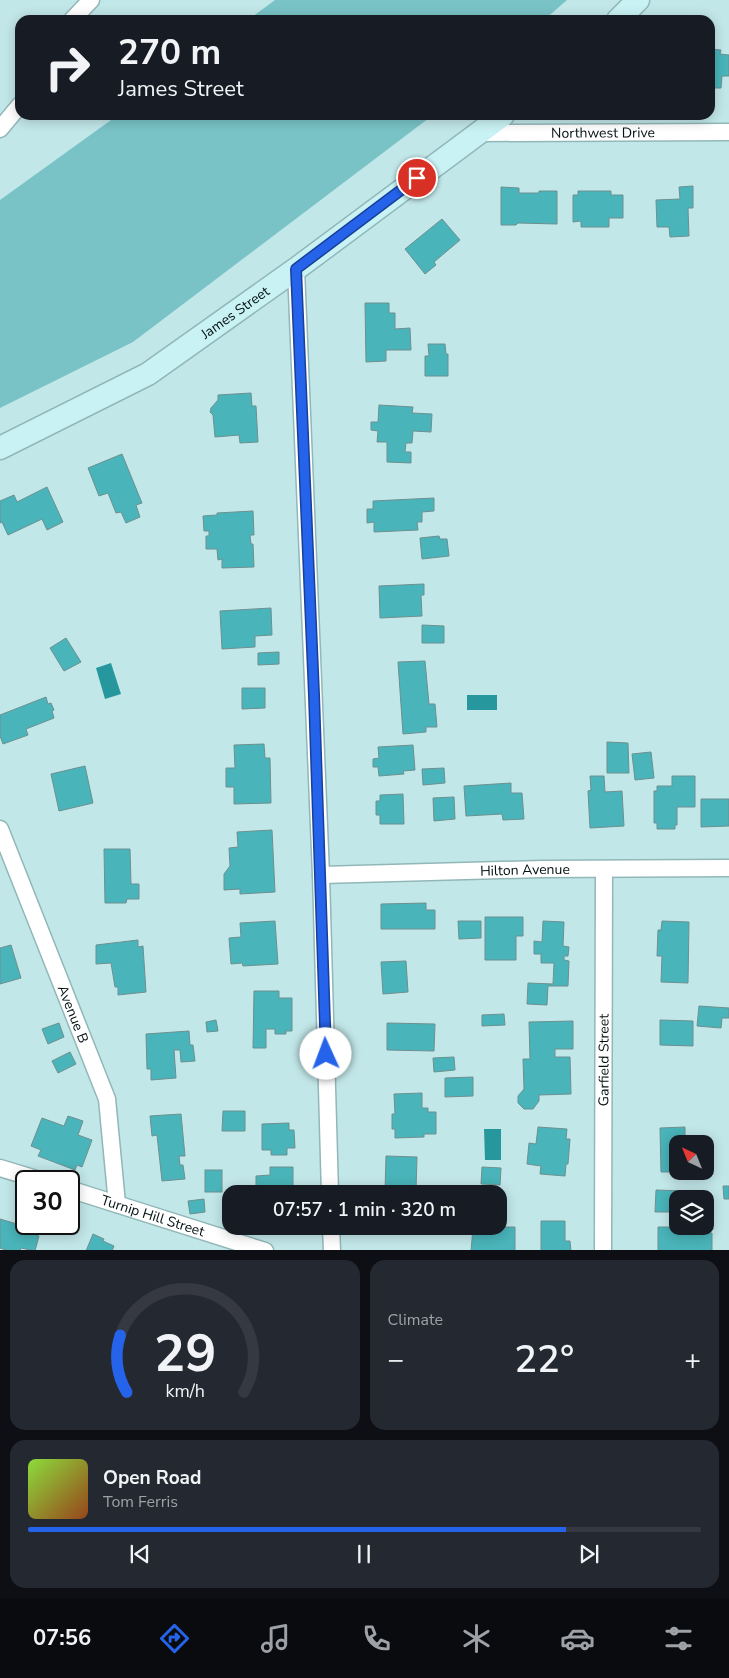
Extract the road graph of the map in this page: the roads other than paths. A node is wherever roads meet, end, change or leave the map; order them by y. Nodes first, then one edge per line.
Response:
1 (91, 0) edge
2 (638, 0) edge
3 (77, 15) edge
4 (623, 15) edge
5 (15, 111) edge
6 (496, 120) edge
7 (0, 129) edge
8 (729, 132) edge
9 (478, 133) junction
10 (296, 269) junction
11 (0, 448) edge
12 (0, 829) edge
13 (729, 868) edge
14 (604, 870) junction
15 (321, 875) junction
16 (0, 1168) edge
17 (15, 1173) edge
18 (330, 1185) edge
19 (80, 1193) edge
20 (116, 1204) junction
21 (331, 1235) edge
22 (265, 1250) edge
23 (332, 1250) edge
24 (603, 1250) edge

1 - 3 street
2 - 4 main road
5 - 7 street
6 - 9 main road, James Street
8 - 9 street, Northwest Drive
9 - 10 main road, James Street
10 - 11 main road, James Street
10 - 15 street
12 - 20 street, Avenue B
13 - 14 street, Hilton Avenue
14 - 15 street, Hilton Avenue
14 - 24 street, Garfield Street
15 - 18 street
16 - 17 street
19 - 20 street, Turnip Hill Street
20 - 22 street, Turnip Hill Street
21 - 23 street

